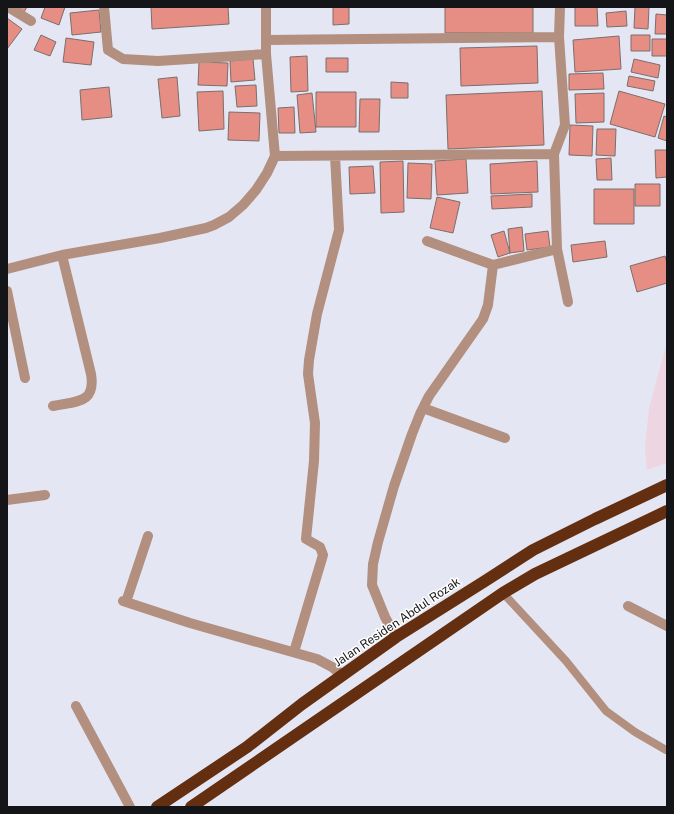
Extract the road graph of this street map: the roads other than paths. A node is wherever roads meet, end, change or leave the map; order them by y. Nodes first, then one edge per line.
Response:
1 (8, 7) edge
2 (104, 7) edge
3 (266, 7) edge
4 (560, 7) edge
5 (31, 22) dead end
6 (559, 37) junction
7 (266, 40) junction
8 (266, 54) junction
9 (554, 154) junction
10 (275, 156) junction
11 (335, 156) junction
12 (427, 241) dead end
13 (557, 249) junction
14 (62, 255) junction
15 (492, 265) junction
16 (7, 269) edge
17 (7, 291) edge
18 (568, 302) dead end
19 (25, 378) dead end
20 (53, 406) dead end
21 (423, 408) junction
22 (505, 438) dead end
23 (667, 486) edge
24 (45, 495) dead end
25 (7, 500) edge
26 (667, 511) edge
27 (148, 536) dead end
28 (503, 592) junction
29 (628, 606) dead end
30 (667, 626) edge
31 (396, 637) junction
32 (294, 652) junction
33 (342, 676) junction
34 (76, 706) dead end
35 (666, 750) dead end
36 (130, 807) edge
37 (157, 807) edge
38 (192, 807) edge

1 - 5 street
2 - 8 street
3 - 7 street
4 - 6 street
6 - 7 street
6 - 9 street
7 - 8 street
8 - 10 street
9 - 11 street
9 - 13 street
10 - 11 street
10 - 14 street
11 - 32 street
12 - 15 street
13 - 15 street
13 - 18 street
14 - 16 street
14 - 20 street
15 - 21 street
17 - 19 street
21 - 22 street
21 - 31 street
23 - 31 highway, Jalan Residen Abdul Rozak
24 - 25 street
26 - 28 highway
27 - 32 street
28 - 35 lane
28 - 38 highway
29 - 30 street
31 - 33 highway, Jalan Residen Abdul Rozak
32 - 33 street
33 - 37 highway, Jalan Residen Abdul Rozak
34 - 36 street

